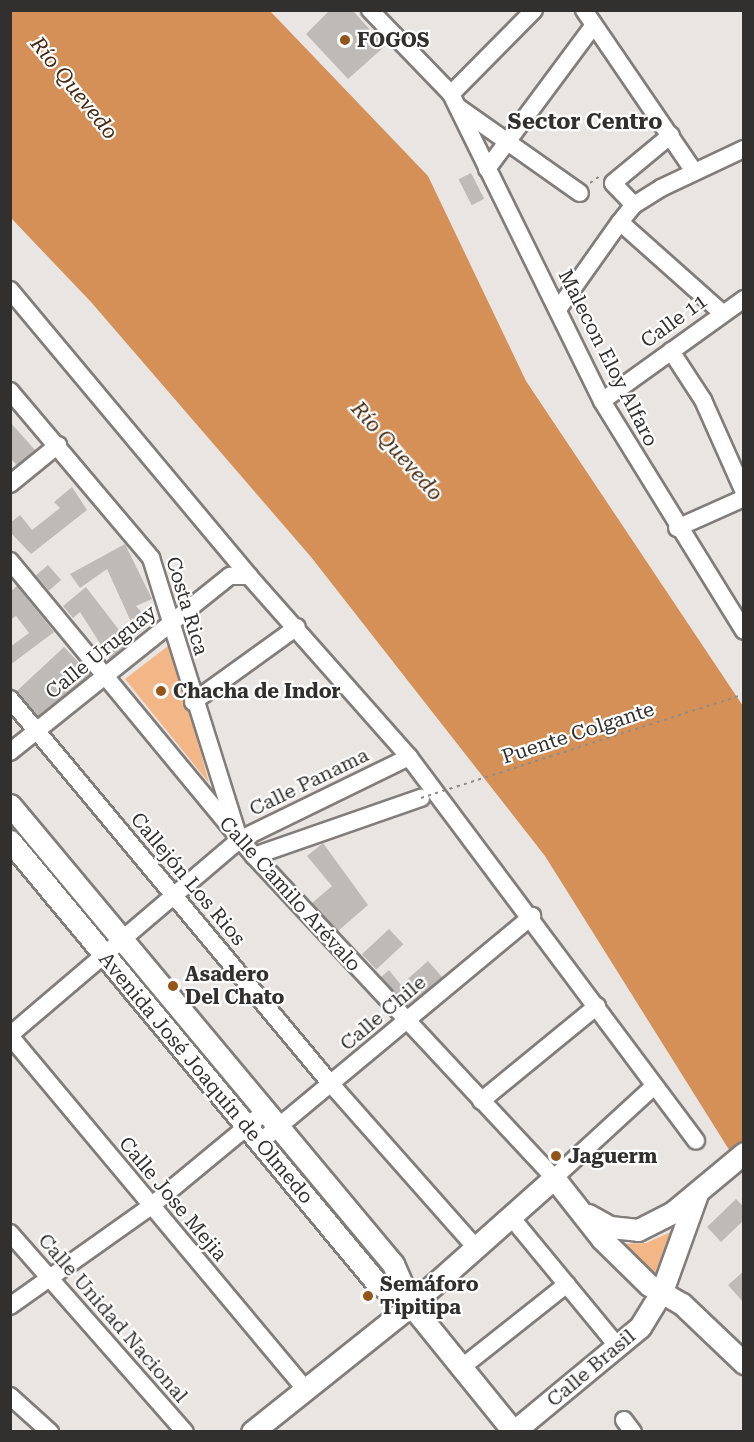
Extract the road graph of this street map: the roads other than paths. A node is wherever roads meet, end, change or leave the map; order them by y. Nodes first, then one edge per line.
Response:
1 (370, 10) edge
2 (534, 10) edge
3 (584, 10) edge
4 (594, 25) junction
5 (454, 100) junction
6 (671, 135) junction
7 (509, 140) junction
8 (744, 149) edge
9 (488, 169) junction
10 (693, 170) junction
11 (580, 193) road end
12 (634, 205) junction
13 (620, 222) junction
14 (10, 290) edge
15 (744, 299) edge
16 (559, 308) junction
17 (721, 312) junction
18 (670, 351) junction
19 (10, 392) edge
20 (602, 401) junction
21 (58, 445) junction
22 (10, 484) edge
23 (744, 492) edge
24 (744, 498) edge
25 (677, 528) junction
26 (10, 561) edge
27 (249, 576) junction
28 (173, 622) junction
29 (297, 627) junction
30 (744, 631) edge
31 (105, 674) junction
32 (10, 699) edge
33 (193, 702) junction
34 (37, 731) junction
35 (10, 752) edge
36 (409, 757) junction
37 (421, 798) road end
38 (10, 804) edge
39 (239, 840) junction
40 (10, 841) edge
41 (254, 856) junction
42 (174, 895) junction
43 (532, 916) junction
44 (121, 940) junction
45 (104, 955) junction
46 (597, 1006) junction
47 (405, 1023) junction
48 (10, 1036) edge
49 (331, 1084) junction
50 (654, 1086) junction
51 (481, 1101) junction
52 (273, 1118) junction
53 (254, 1134) junction
54 (696, 1140) dead end
55 (744, 1153) edge
56 (554, 1178) junction
57 (701, 1191) junction
58 (151, 1206) junction
59 (585, 1213) junction
60 (512, 1217) junction
61 (10, 1233) edge
62 (476, 1248) junction
63 (52, 1281) junction
64 (567, 1284) junction
65 (662, 1291) junction
66 (411, 1305) junction
67 (10, 1306) edge
68 (619, 1348) junction
69 (744, 1363) edge
70 (461, 1368) junction
71 (304, 1387) junction
72 (10, 1396) edge
73 (261, 1428) edge
74 (50, 1431) edge
75 (185, 1431) edge
76 (514, 1431) edge

1 - 5 street
2 - 5 street
3 - 4 street
4 - 6 street
4 - 7 street
5 - 7 street
5 - 9 street, Malecon Eloy Alfaro
6 - 10 street
6 - 12 street
7 - 9 street
7 - 11 street
8 - 10 street
9 - 16 street, Malecon Eloy Alfaro
10 - 12 street
12 - 13 street
13 - 16 street
13 - 17 street
14 - 27 street
15 - 17 street, Calle 11
16 - 20 street, Malecon Eloy Alfaro
17 - 18 street, Calle 11
18 - 20 street, Calle 11
18 - 23 street
19 - 21 street, Costa Rica
20 - 25 street, Malecon Eloy Alfaro
21 - 22 street
21 - 28 street, Costa Rica
24 - 25 street
25 - 30 street, Malecon Eloy Alfaro
26 - 31 street, Calle Camilo Arévalo
27 - 28 street, Calle Uruguay
27 - 29 street
28 - 31 street, Calle Uruguay
28 - 33 street, Costa Rica
29 - 33 street
29 - 36 street
31 - 34 street, Calle Uruguay
31 - 39 street, Calle Camilo Arévalo
32 - 34 street, Callejón Los Rios
33 - 39 street, Costa Rica
34 - 35 street, Calle Uruguay
34 - 42 street, Callejón Los Rios
36 - 39 street, Calle Panama
36 - 43 street
37 - 41 street
38 - 44 main road, Avenida José Joaquín de Olmedo
39 - 41 street, Calle Camilo Arévalo
39 - 42 street, Calle Panama
40 - 45 main road, Avenida José Joaquín de Olmedo
41 - 47 street, Calle Camilo Arévalo
42 - 44 street, Calle Panama
42 - 49 street, Callejón Los Rios
43 - 46 street
43 - 47 street, Calle Chile
44 - 45 street, Calle Panama
44 - 52 main road, Avenida José Joaquín de Olmedo
45 - 48 street, Calle Panama
45 - 53 main road, Avenida José Joaquín de Olmedo
46 - 50 street
46 - 51 street
47 - 49 street, Calle Chile
47 - 51 street, Calle Camilo Arévalo
48 - 58 street, Calle Jose Mejia
49 - 52 street, Calle Chile
49 - 62 street, Callejón Los Rios
50 - 54 street
50 - 56 street
51 - 56 street, Calle Camilo Arévalo
52 - 53 street, Calle Chile
52 - 66 main road, Avenida José Joaquín de Olmedo
53 - 58 street, Calle Chile
53 - 66 main road, Avenida José Joaquín de Olmedo
55 - 57 main road, Calle Camilo Arévalo
56 - 59 main road, Calle Camilo Arévalo
56 - 60 main road
57 - 59 main road, Calle Camilo Arévalo
57 - 65 main road, Calle Brasil
58 - 63 street, Calle Chile
58 - 71 street, Calle Jose Mejia
59 - 65 main road, Calle Camilo Arévalo
60 - 62 main road
60 - 64 street
61 - 63 street, Calle Unidad Nacional
62 - 66 main road
63 - 67 street, Calle Chile
63 - 75 street, Calle Unidad Nacional
64 - 68 street
64 - 70 street
65 - 68 main road, Calle Brasil
65 - 69 main road, Calle Camilo Arévalo
66 - 70 main road, Avenida José Joaquín de Olmedo
66 - 71 main road
68 - 76 main road, Calle Brasil
70 - 76 main road, Avenida José Joaquín de Olmedo
71 - 73 main road
72 - 74 street

